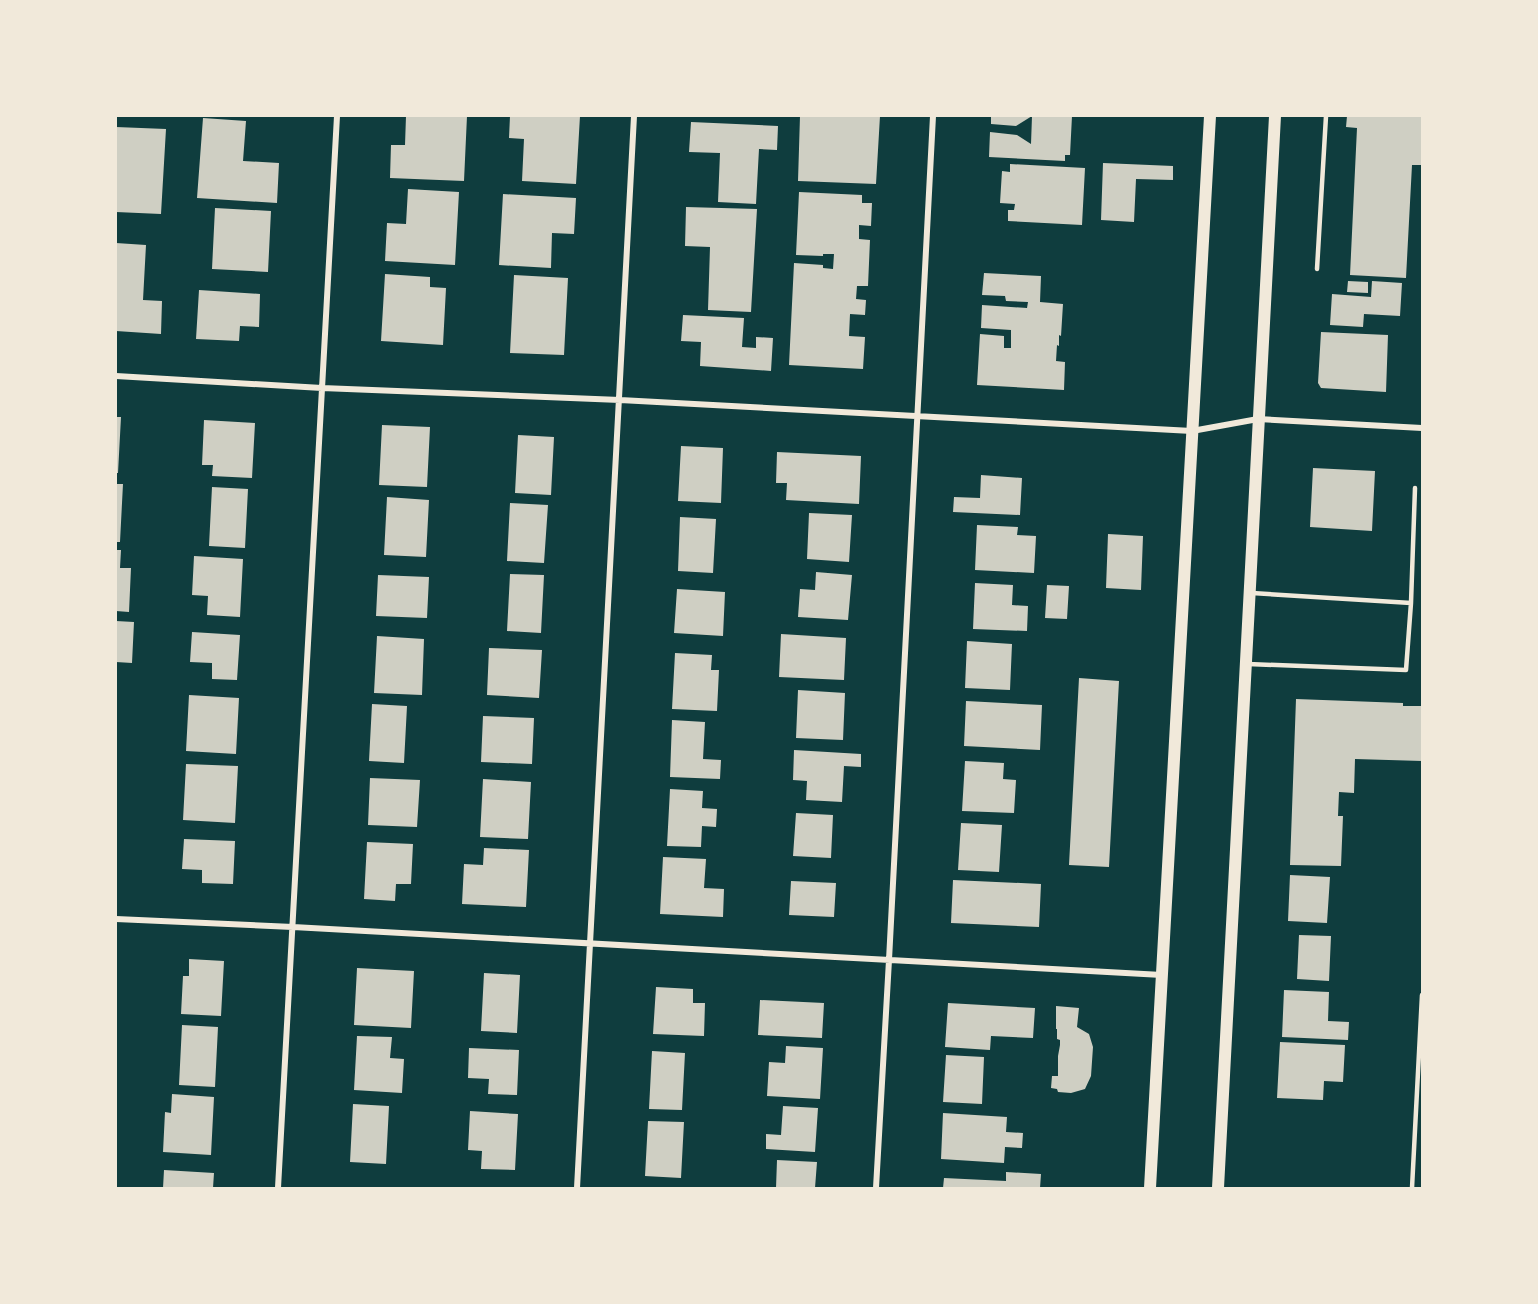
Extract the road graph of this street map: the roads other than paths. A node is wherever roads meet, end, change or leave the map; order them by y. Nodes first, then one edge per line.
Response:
1 (337, 116) edge
2 (634, 116) edge
3 (933, 116) edge
4 (1210, 116) edge
5 (1275, 116) edge
6 (1326, 116) edge
7 (1317, 269) dead end
8 (116, 376) edge
9 (322, 388) junction
10 (620, 400) junction
11 (918, 417) junction
12 (1258, 419) junction
13 (1422, 428) edge
14 (1192, 431) junction
15 (1415, 488) dead end
16 (1249, 593) junction
17 (1411, 603) junction
18 (1245, 663) junction
19 (116, 919) edge
20 (293, 927) junction
21 (589, 944) junction
22 (889, 960) junction
23 (1163, 975) junction
24 (1422, 995) edge
25 (278, 1188) edge
26 (577, 1188) edge
27 (876, 1188) edge
28 (1150, 1188) edge
29 (1218, 1188) edge
30 (1412, 1188) edge

1 - 9 street
2 - 10 street
3 - 11 street
4 - 14 main road
5 - 12 main road
6 - 7 lane
8 - 9 street
9 - 10 street
9 - 20 street
10 - 11 street
10 - 21 street
11 - 14 street
11 - 22 street
12 - 13 street
12 - 14 street
12 - 16 main road
14 - 23 main road
15 - 17 lane
16 - 17 lane
16 - 18 main road
17 - 18 lane
18 - 29 main road
19 - 20 street
20 - 21 street
20 - 25 street
21 - 22 street
21 - 26 street
22 - 23 street
22 - 27 street
23 - 28 main road
24 - 30 lane

